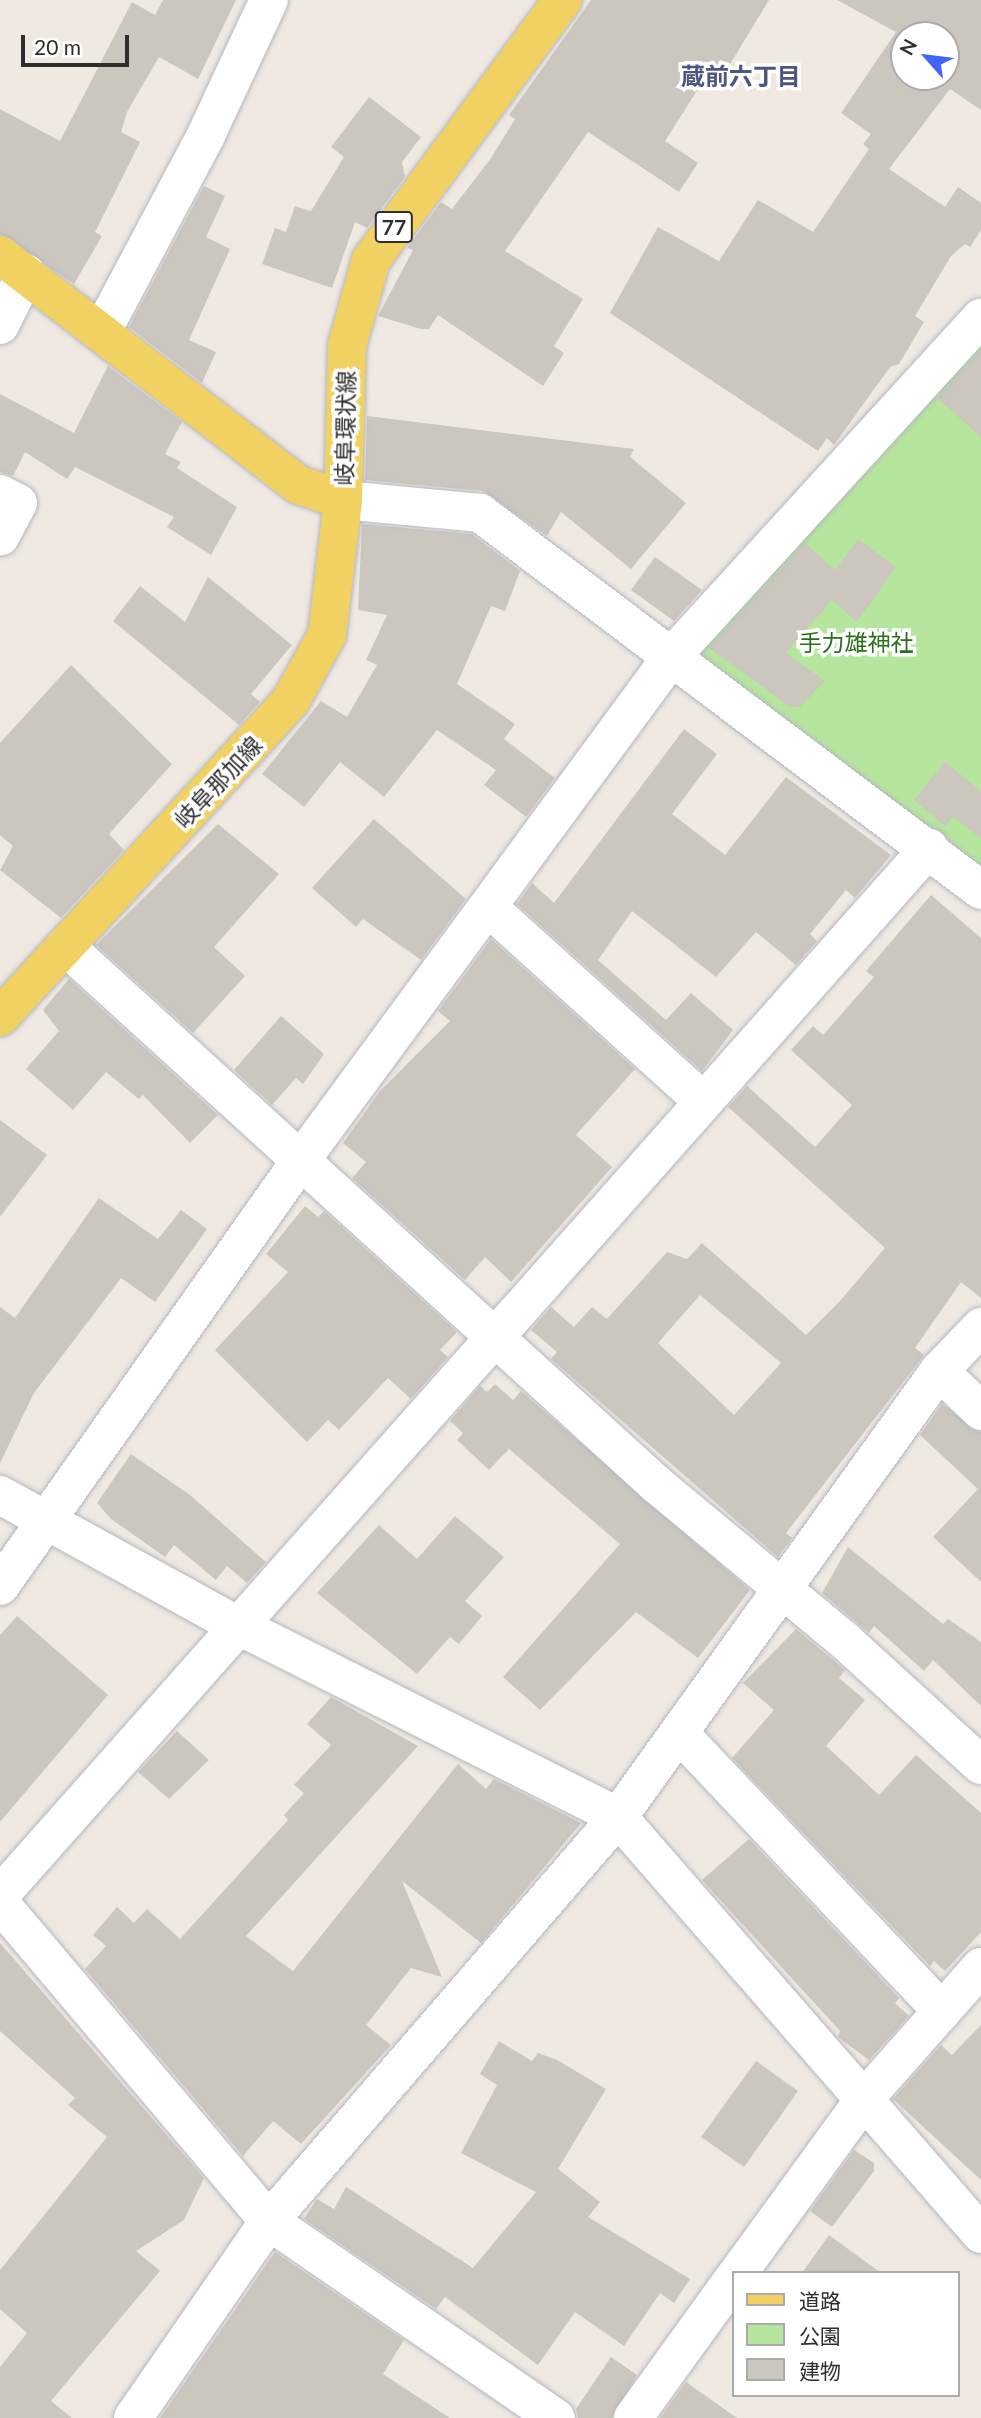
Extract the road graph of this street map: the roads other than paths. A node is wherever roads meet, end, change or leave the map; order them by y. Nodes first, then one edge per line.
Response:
1 (269, 0) edge
2 (563, 0) edge
3 (13, 264) edge
4 (981, 318) edge
5 (0, 325) edge
6 (102, 331) junction
7 (0, 494) edge
8 (343, 499) junction
9 (0, 537) edge
10 (672, 656) junction
11 (929, 848) junction
12 (981, 890) edge
13 (488, 907) junction
14 (65, 946) junction
15 (0, 1017) edge
16 (703, 1101) junction
17 (301, 1160) junction
18 (981, 1327) edge
19 (493, 1336) junction
20 (939, 1371) junction
21 (981, 1411) edge
22 (0, 1495) edge
23 (47, 1520) junction
24 (0, 1586) edge
25 (781, 1593) junction
26 (235, 1624) junction
27 (679, 1733) junction
28 (981, 1765) edge
29 (618, 1817) junction
30 (0, 1895) edge
31 (0, 1903) edge
32 (981, 1967) edge
33 (942, 2011) junction
34 (865, 2098) junction
35 (269, 2221) junction
36 (981, 2234) edge
37 (739, 2271) edge
38 (732, 2281) edge
39 (133, 2418) edge
40 (556, 2418) edge
41 (633, 2418) edge

1 - 6 street
2 - 8 main road, 岐阜環状線 / 77
3 - 5 street
3 - 6 main road, 岐阜環状線
4 - 10 street
6 - 8 main road, 岐阜環状線
7 - 9 street
8 - 10 street
8 - 14 main road, 岐阜那加線
10 - 11 street
10 - 13 street
11 - 12 street
11 - 16 street
13 - 16 street
13 - 17 street
14 - 15 main road, 岐阜那加線
14 - 17 street
16 - 19 street
17 - 19 street
17 - 23 street
18 - 20 street
19 - 25 street
19 - 26 street
20 - 21 street
20 - 25 street
22 - 23 street
23 - 24 street
23 - 26 street
25 - 27 street
25 - 28 street
26 - 29 street
26 - 30 street
27 - 29 street
27 - 33 street
29 - 34 street
29 - 35 street
31 - 35 street
32 - 33 street
33 - 34 street
34 - 36 street
34 - 37 street
35 - 39 street
35 - 40 street
38 - 41 street

